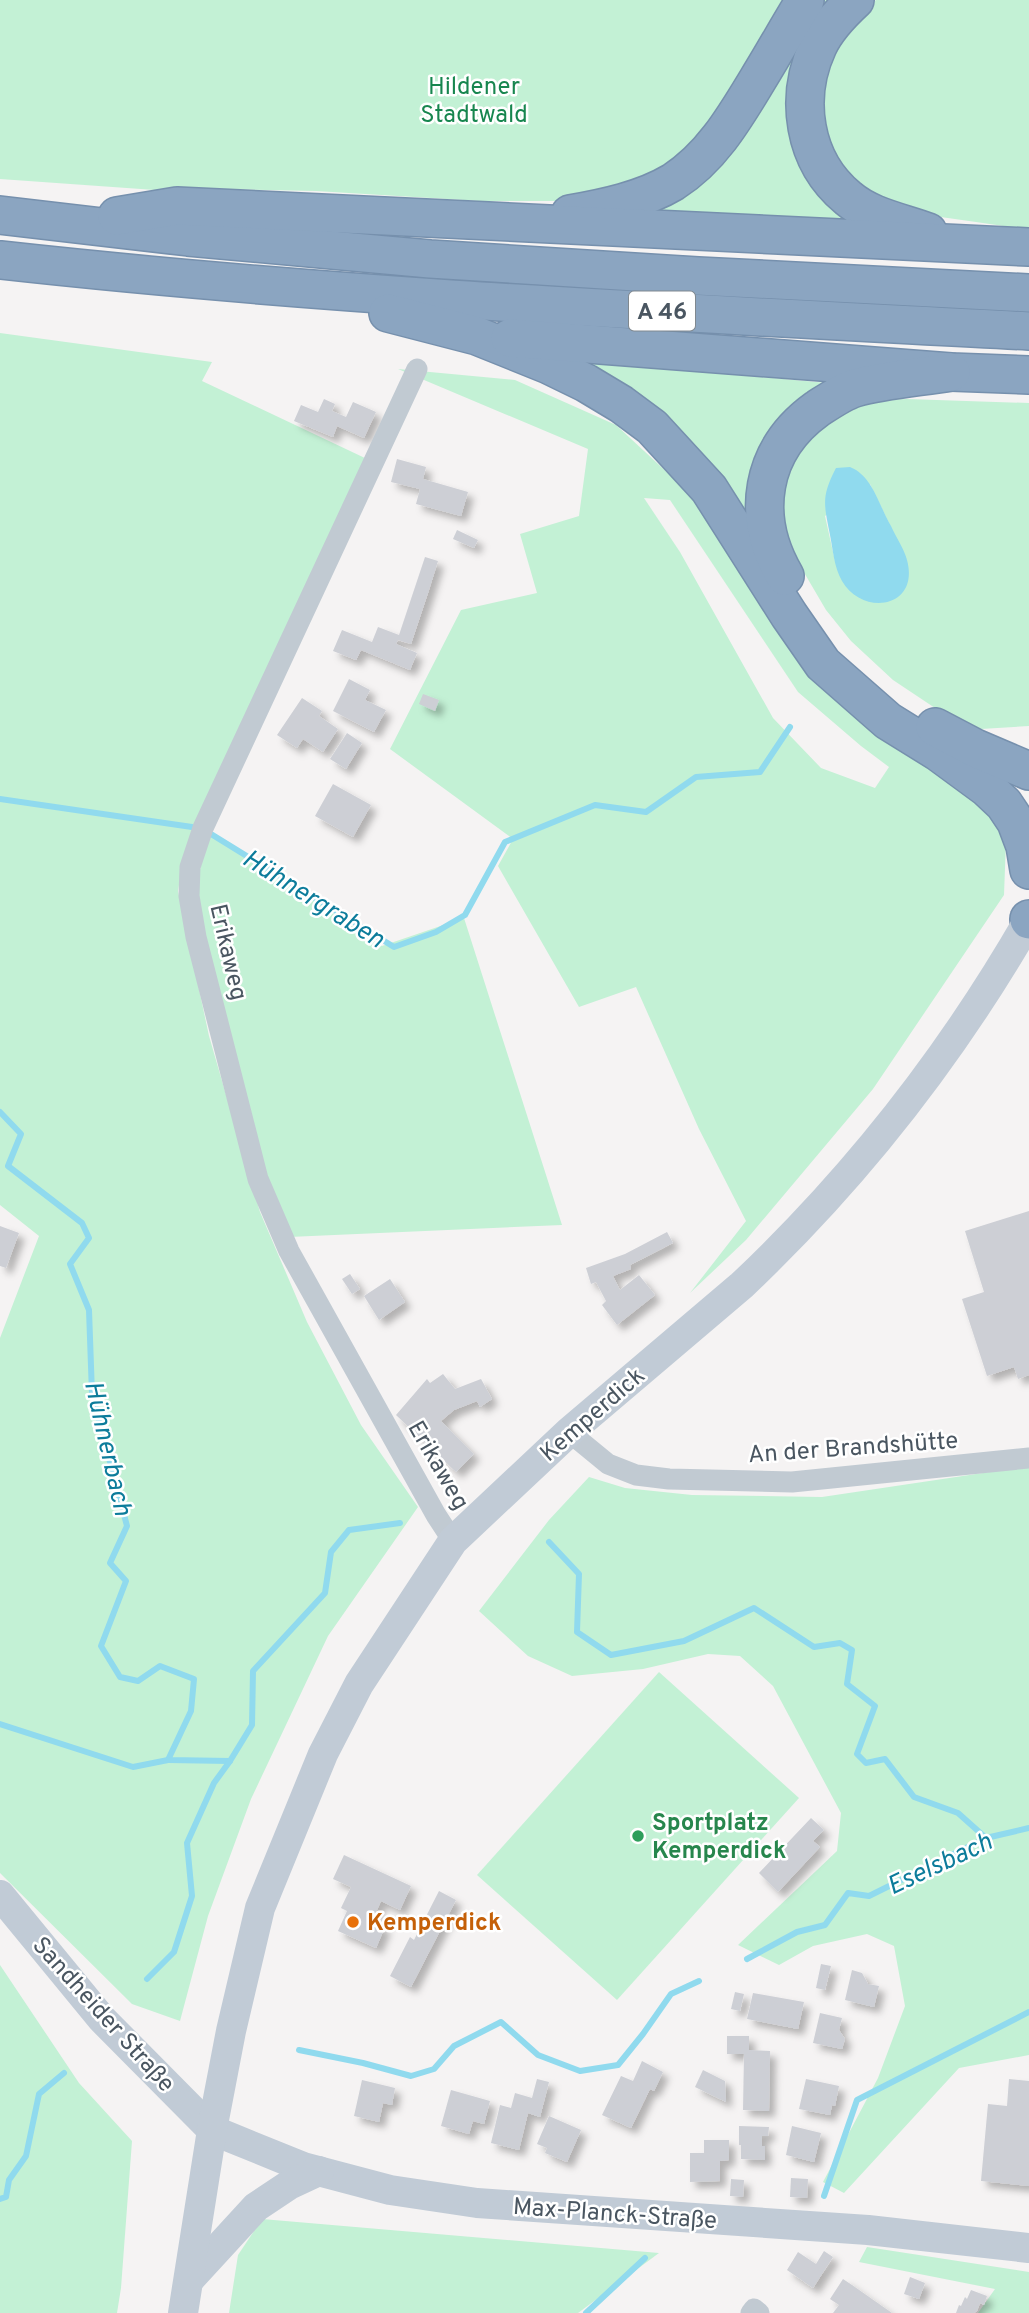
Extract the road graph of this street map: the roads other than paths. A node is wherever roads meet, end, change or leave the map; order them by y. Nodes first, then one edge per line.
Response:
1 (805, 0) edge
2 (855, 0) edge
3 (0, 215) edge
4 (67, 223) junction
5 (517, 224) junction
6 (965, 246) junction
7 (1029, 247) edge
8 (0, 260) edge
9 (296, 289) junction
10 (1029, 293) edge
11 (1029, 331) edge
12 (477, 336) junction
13 (417, 369) dead end
14 (951, 372) junction
15 (1029, 375) edge
16 (975, 748) junction
17 (1029, 751) edge
18 (938, 752) junction
19 (1029, 771) edge
20 (1029, 797) edge
21 (1029, 870) edge
22 (1029, 920) edge
23 (569, 1432) junction
24 (1029, 1458) edge
25 (453, 1541) junction
26 (0, 1895) edge
27 (212, 2130) junction
28 (319, 2171) junction
29 (1029, 2248) edge
30 (189, 2280) junction
31 (183, 2313) edge

1 - 5 highway
2 - 6 highway
3 - 4 highway, A 46
4 - 5 highway
4 - 10 highway, A 46
5 - 6 highway
6 - 7 highway
8 - 9 highway, A 46
9 - 11 highway, A 46
9 - 12 highway
12 - 14 highway
12 - 18 highway
13 - 25 street, Erikaweg
14 - 15 highway
14 - 16 highway
16 - 17 highway
16 - 19 highway
18 - 20 highway
18 - 21 highway
22 - 23 main road, Kemperdick
23 - 24 street, An der Brandshütte
23 - 25 main road, Kemperdick
25 - 27 main road, Kemperdick
26 - 27 main road, Sandheider Straße
27 - 28 main road, Max-Planck-Straße
27 - 30 main road, Kemperdick
28 - 29 main road, Max-Planck-Straße
28 - 30 main road
30 - 31 main road, Kemperdick

